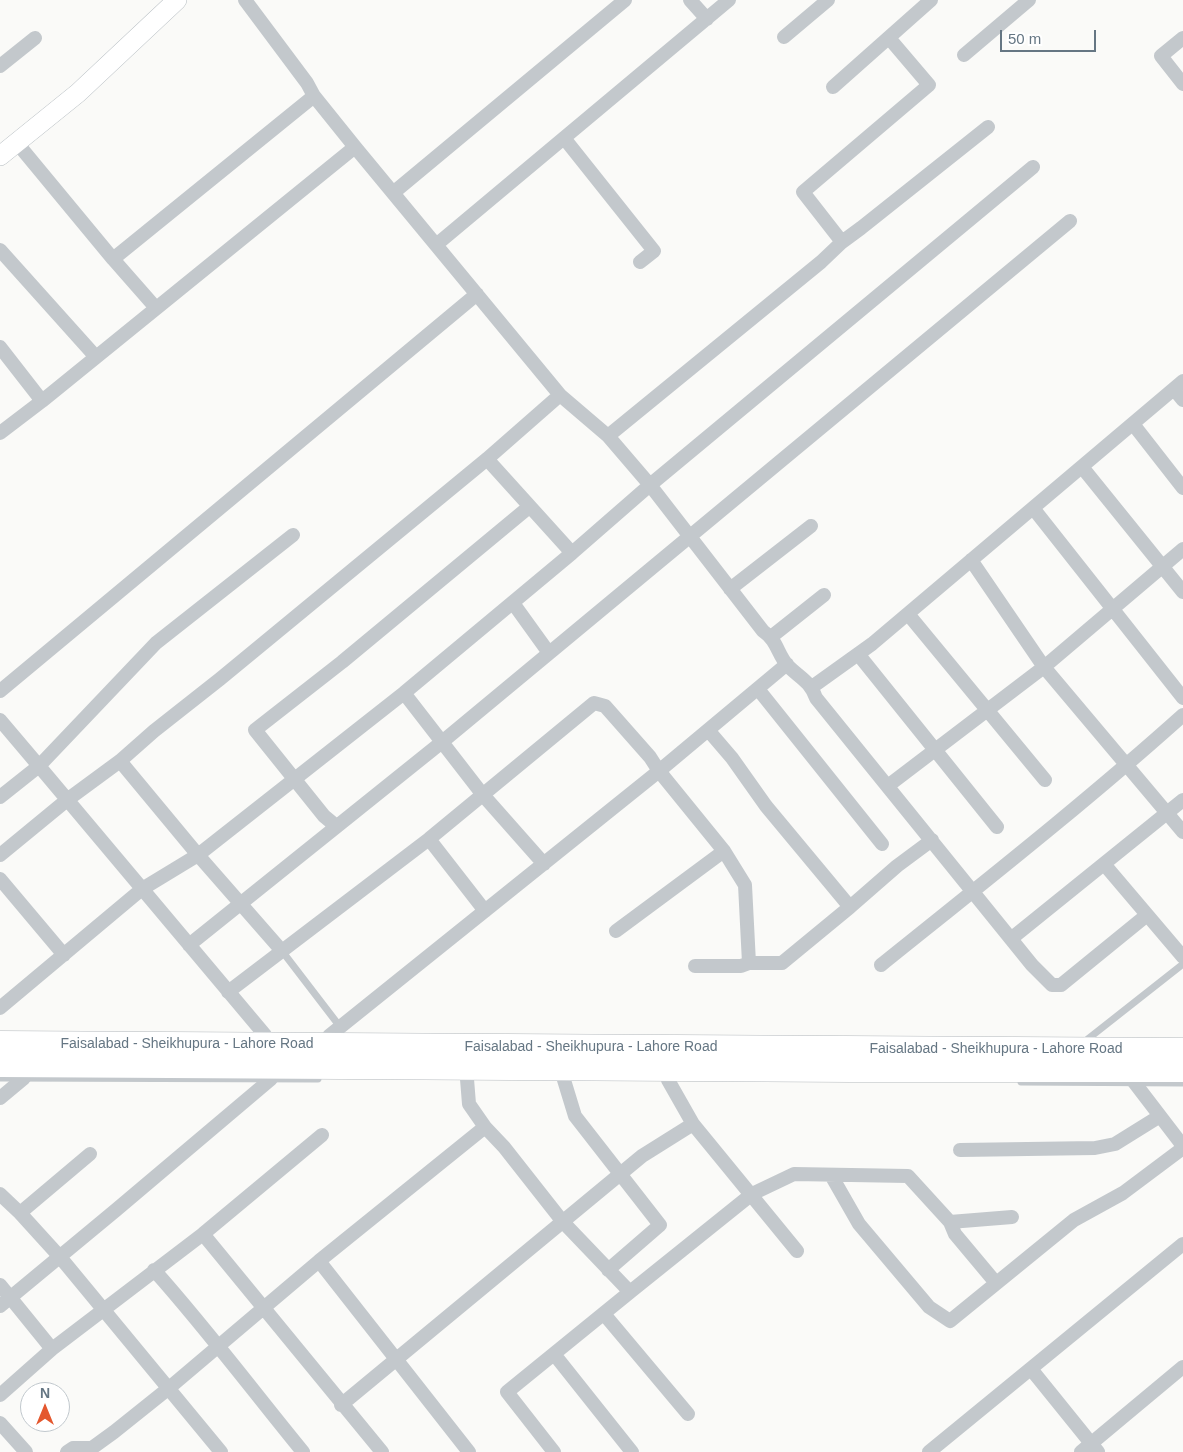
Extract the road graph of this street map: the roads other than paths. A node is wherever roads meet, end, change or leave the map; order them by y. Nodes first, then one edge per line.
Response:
1 (177, 0) edge
2 (245, 0) edge
3 (625, 0) edge
4 (690, 0) edge
5 (729, 0) edge
6 (828, 0) edge
7 (1029, 0) edge
8 (926, 2) edge
9 (707, 19) junction
10 (784, 37) dead end
11 (35, 38) dead end
12 (889, 38) junction
13 (1183, 38) edge
14 (964, 55) dead end
15 (0, 66) edge
16 (1183, 84) edge
17 (833, 87) dead end
18 (314, 96) junction
19 (988, 127) dead end
20 (564, 138) junction
21 (17, 143) junction
22 (355, 146) junction
23 (0, 156) edge
24 (1034, 167) dead end
25 (393, 193) junction
26 (1070, 221) dead end
27 (842, 242) junction
28 (436, 245) junction
29 (0, 250) edge
30 (113, 260) junction
31 (640, 262) dead end
32 (477, 294) junction
33 (156, 308) junction
34 (0, 347) edge
35 (96, 357) junction
36 (1178, 385) edge
37 (560, 395) junction
38 (42, 400) junction
39 (1183, 400) edge
40 (1133, 424) junction
41 (0, 433) edge
42 (608, 436) junction
43 (487, 459) junction
44 (1082, 467) junction
45 (650, 484) junction
46 (1183, 488) edge
47 (529, 507) junction
48 (1034, 508) junction
49 (811, 526) dead end
50 (294, 535) dead end
51 (690, 537) junction
52 (1183, 549) edge
53 (572, 553) junction
54 (971, 560) junction
55 (1163, 567) junction
56 (730, 589) junction
57 (1183, 592) edge
58 (824, 595) dead end
59 (513, 603) junction
60 (1113, 609) junction
61 (908, 614) junction
62 (772, 637) junction
63 (549, 653) junction
64 (858, 654) junction
65 (787, 664) junction
66 (1044, 667) junction
67 (812, 687) junction
68 (758, 689) junction
69 (0, 691) edge
70 (404, 693) junction
71 (1183, 698) edge
72 (987, 710) junction
73 (1183, 715) edge
74 (0, 720) edge
75 (708, 730) junction
76 (442, 742) junction
77 (936, 751) junction
78 (120, 761) junction
79 (39, 766) junction
80 (1126, 766) junction
81 (659, 771) junction
82 (294, 778) junction
83 (1045, 780) dead end
84 (889, 785) junction
85 (483, 795) junction
86 (0, 797) edge
87 (67, 800) junction
88 (1183, 800) edge
89 (1167, 813) junction
90 (336, 826) junction
91 (997, 827) dead end
92 (1183, 832) edge
93 (429, 839) junction
94 (932, 840) junction
95 (882, 844) dead end
96 (724, 851) junction
97 (0, 855) edge
98 (198, 855) junction
99 (544, 864) junction
100 (1104, 864) junction
101 (0, 879) edge
102 (142, 890) junction
103 (974, 891) junction
104 (242, 904) junction
105 (850, 907) junction
106 (485, 911) junction
107 (1147, 915) junction
108 (616, 931) dead end
109 (1012, 938) junction
110 (189, 945) junction
111 (282, 951) junction
112 (64, 954) junction
113 (1183, 957) edge
114 (749, 963) junction
115 (1183, 964) edge
116 (881, 965) dead end
117 (695, 966) dead end
118 (228, 992) junction
119 (0, 1008) edge
120 (340, 1027) junction
121 (265, 1035) dead end
122 (324, 1036) dead end
123 (886, 1040) dead end
124 (0, 1042) edge
125 (1084, 1042) junction
126 (1183, 1042) edge
127 (1183, 1050) edge
128 (0, 1065) edge
129 (1183, 1070) edge
130 (0, 1078) edge
131 (24, 1078) junction
132 (271, 1078) junction
133 (330, 1079) dead end
134 (467, 1079) dead end
135 (564, 1080) dead end
136 (668, 1080) dead end
137 (1015, 1082) dead end
138 (1134, 1082) junction
139 (1183, 1083) edge
140 (0, 1098) edge
141 (1160, 1116) junction
142 (693, 1124) junction
143 (485, 1127) junction
144 (322, 1135) dead end
145 (1183, 1147) edge
146 (960, 1150) dead end
147 (90, 1154) dead end
148 (621, 1174) junction
149 (831, 1175) junction
150 (0, 1194) edge
151 (752, 1194) junction
152 (20, 1213) junction
153 (1012, 1217) dead end
154 (563, 1222) junction
155 (950, 1222) junction
156 (202, 1234) junction
157 (1183, 1244) edge
158 (797, 1251) dead end
159 (60, 1257) junction
160 (319, 1261) junction
161 (154, 1270) junction
162 (608, 1270) junction
163 (996, 1283) junction
164 (0, 1285) edge
165 (630, 1292) junction
166 (5, 1301) edge
167 (263, 1308) junction
168 (103, 1310) junction
169 (604, 1314) junction
170 (217, 1347) junction
171 (52, 1349) junction
172 (554, 1354) junction
173 (396, 1360) junction
174 (1183, 1367) edge
175 (1031, 1369) junction
176 (169, 1388) junction
177 (0, 1395) edge
178 (341, 1405) junction
179 (688, 1414) dead end
180 (0, 1422) edge
181 (1090, 1449) edge
182 (26, 1452) edge
183 (67, 1452) edge
184 (221, 1452) edge
185 (302, 1452) edge
186 (382, 1452) edge
187 (469, 1452) edge
188 (554, 1452) edge
189 (632, 1452) edge
190 (929, 1452) edge

1 - 21 street
2 - 18 street
3 - 25 street
4 - 9 street
5 - 9 street
6 - 10 street
7 - 14 street
8 - 12 street
9 - 20 street
11 - 15 street
12 - 17 street
12 - 27 street
13 - 16 street
18 - 22 street
18 - 30 street
19 - 27 street
20 - 28 street
20 - 31 street
21 - 23 street
21 - 30 street
22 - 25 street
22 - 33 street
24 - 45 street
25 - 28 street
26 - 51 street
27 - 42 street
28 - 32 street
29 - 35 street
30 - 33 street
32 - 37 street
32 - 69 street
33 - 35 street
34 - 38 street
35 - 38 street
36 - 39 street
36 - 40 street
37 - 42 street
37 - 43 street
38 - 41 street
40 - 44 street
40 - 46 street
42 - 45 street
43 - 47 street
43 - 78 street
44 - 48 street
44 - 55 street
45 - 51 street
45 - 53 street
47 - 53 street
47 - 82 street
48 - 54 street
48 - 60 street
49 - 56 street
50 - 79 street
51 - 56 street
51 - 63 street
52 - 55 street
53 - 59 street
54 - 61 street
54 - 66 street
55 - 57 street
55 - 60 street
56 - 62 street
58 - 62 street
59 - 63 street
59 - 70 street
60 - 66 street
60 - 71 street
61 - 64 street
61 - 72 street
62 - 65 street
63 - 76 street
64 - 67 street
64 - 77 street
65 - 67 street
65 - 68 street
66 - 72 street
66 - 80 street
67 - 84 street
68 - 75 street
68 - 95 street
70 - 76 street
70 - 82 street
72 - 77 street
72 - 83 street
73 - 80 street
74 - 79 street
75 - 81 street
75 - 105 street
76 - 85 street
76 - 90 street
77 - 84 street
77 - 91 street
78 - 87 street
78 - 98 street
79 - 86 street
79 - 87 street
80 - 89 street
80 - 103 street
81 - 85 street
81 - 96 street
81 - 99 street
82 - 90 street
82 - 98 street
84 - 94 street
85 - 93 street
85 - 99 street
87 - 97 street
87 - 102 street
88 - 89 street
89 - 92 street
89 - 100 street
90 - 104 street
93 - 106 street
93 - 111 street
94 - 103 street
94 - 105 street
96 - 108 street
96 - 114 street
98 - 102 street
98 - 104 street
99 - 106 street
100 - 107 street
100 - 109 street
101 - 112 street
102 - 110 street
102 - 112 street
103 - 109 street
103 - 116 street
104 - 110 street
104 - 111 street
105 - 114 street
106 - 120 street
107 - 109 street
107 - 113 street
110 - 118 street
111 - 118 street
111 - 120 lane
112 - 119 street
114 - 117 street
115 - 125 lane
118 - 121 street
120 - 122 street
123 - 125 lane
124 - 127 highway, Faisalabad - Sheikhupura - Lahore Road
125 - 126 lane
128 - 129 highway, Faisalabad - Sheikhupura - Lahore Road
130 - 131 lane
131 - 132 lane
131 - 140 street
132 - 133 lane
132 - 159 street
134 - 143 street
135 - 148 street
136 - 142 street
137 - 138 lane
138 - 139 lane
138 - 141 street
141 - 145 street
141 - 146 street
142 - 148 street
142 - 151 street
143 - 154 street
143 - 160 street
144 - 156 street
145 - 163 street
147 - 152 street
148 - 154 street
148 - 162 street
149 - 151 street
149 - 155 street
149 - 163 street
150 - 152 street
151 - 158 street
151 - 165 street
152 - 159 street
153 - 155 street
154 - 162 street
154 - 173 street
155 - 163 street
156 - 161 street
156 - 167 street
157 - 175 street
159 - 166 street
159 - 168 street
160 - 167 street
160 - 173 street
161 - 168 street
161 - 170 street
162 - 165 street
164 - 166 street
165 - 169 street
166 - 171 street
167 - 170 street
167 - 178 street
168 - 171 street
168 - 176 street
169 - 172 street
169 - 179 street
170 - 176 street
170 - 185 street
171 - 177 street
172 - 188 street
172 - 189 street
173 - 178 street
173 - 187 street
174 - 181 street
175 - 181 street
175 - 190 street
176 - 183 street
176 - 184 street
178 - 186 street
180 - 182 street

